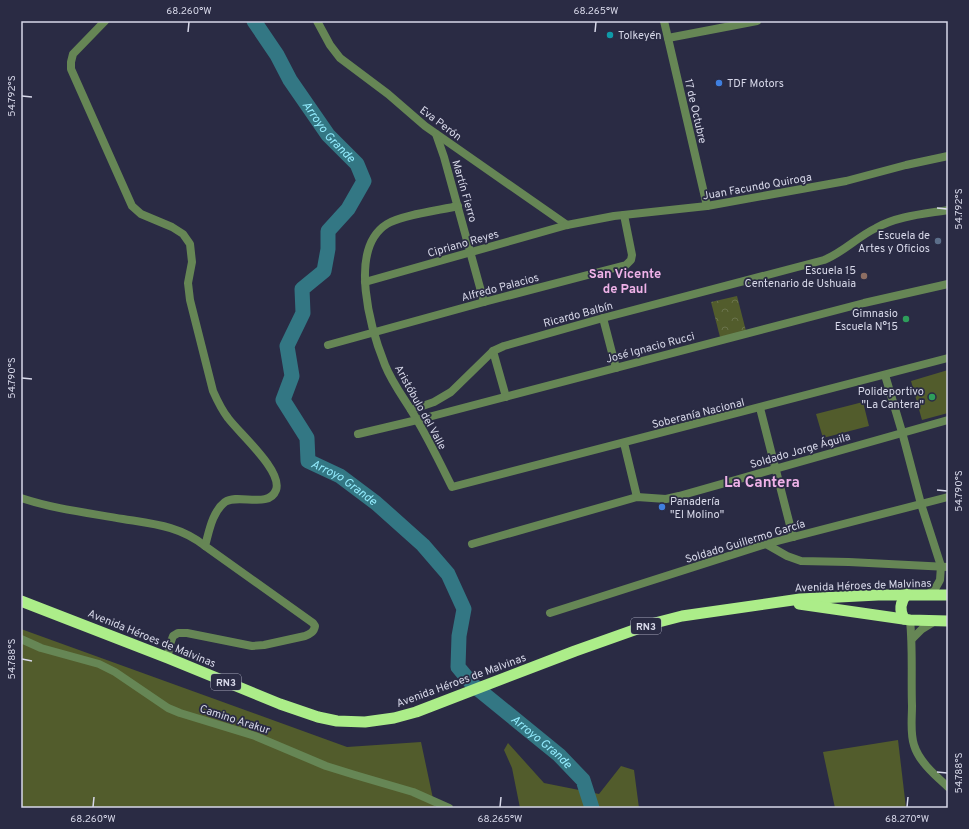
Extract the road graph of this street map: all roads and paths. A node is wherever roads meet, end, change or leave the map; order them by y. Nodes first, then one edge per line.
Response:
1 (105, 21) edge
2 (317, 21) edge
3 (664, 21) edge
4 (757, 21) edge
5 (668, 38) junction
6 (436, 134) junction
7 (948, 156) edge
8 (458, 206) junction
9 (707, 206) junction
10 (948, 210) edge
11 (624, 215) junction
12 (567, 225) junction
13 (471, 252) junction
14 (365, 282) junction
15 (948, 284) edge
16 (484, 302) junction
17 (603, 318) junction
18 (375, 333) junction
19 (328, 345) dead end
20 (493, 351) junction
21 (948, 358) edge
22 (616, 368) junction
23 (885, 375) junction
24 (506, 397) junction
25 (760, 408) junction
26 (411, 410) junction
27 (417, 420) junction
28 (948, 420) edge
29 (902, 432) junction
30 (358, 434) dead end
31 (624, 443) junction
32 (776, 468) junction
33 (452, 487) joint
34 (637, 497) junction
35 (948, 497) edge
36 (21, 498) edge
37 (921, 504) junction
38 (793, 537) junction
39 (472, 544) dead end
40 (766, 544) junction
41 (205, 546) junction
42 (946, 566) edge
43 (940, 580) junction
44 (948, 590) edge
45 (907, 594) junction
46 (928, 594) junction
47 (948, 595) edge
48 (21, 601) edge
49 (779, 602) junction
50 (550, 613) dead end
51 (907, 620) junction
52 (935, 621) junction
53 (948, 621) edge
54 (21, 639) edge
55 (912, 639) junction
56 (168, 658) junction
57 (948, 787) edge
58 (449, 808) edge

1 - 41 street
2 - 6 street, Eva Perón
3 - 5 street, 17 de Octubre
4 - 5 street
5 - 9 street, 17 de Octubre
6 - 8 street, Martín Fierro
6 - 12 street, Eva Perón
7 - 9 street, Juan Facundo Quiroga
8 - 13 street, Martín Fierro
8 - 14 street, Aristóbulo del Valle
9 - 11 street, Juan Facundo Quiroga
10 - 17 street, Ricardo Balbín
11 - 12 street, Juan Facundo Quiroga
11 - 16 street, Alfredo Palacios
12 - 13 street, Cipriano Reyes
13 - 14 street, Cipriano Reyes
13 - 16 street, Martín Fierro
14 - 18 street, Aristóbulo del Valle
15 - 22 street, José Ignacio Rucci
16 - 18 street, Alfredo Palacios
17 - 20 street, Ricardo Balbín
17 - 22 street
18 - 19 street, Alfredo Palacios
18 - 26 street, Aristóbulo del Valle
20 - 24 street
20 - 26 street, Ricardo Balbín
21 - 23 street, Soberanía Nacional
22 - 24 street, José Ignacio Rucci
23 - 25 street, Soberanía Nacional
23 - 29 street
24 - 27 street, José Ignacio Rucci
25 - 31 street, Soberanía Nacional
25 - 32 street
26 - 27 street, Aristóbulo del Valle
27 - 30 street, José Ignacio Rucci
27 - 33 street, Aristóbulo del Valle
28 - 29 street, Soldado Jorge Águila
29 - 32 street, Soldado Jorge Águila
29 - 37 street
31 - 33 street, Soberanía Nacional
31 - 34 street
32 - 34 street, Soldado Jorge Águila
32 - 38 street
34 - 39 street, Soldado Jorge Águila
35 - 37 street, Soldado Guillermo García
36 - 41 street
37 - 38 street, Soldado Guillermo García
37 - 42 street
38 - 40 street, Soldado Guillermo García
40 - 42 street
40 - 50 street, Soldado Guillermo García
41 - 56 street
42 - 43 street
43 - 44 street
43 - 46 street
45 - 46 highway, Avenida Héroes de Malvinas / RN3
45 - 49 highway, Avenida Héroes de Malvinas / RN3
45 - 51 highway
46 - 47 highway, Avenida Héroes de Malvinas / RN3
48 - 56 highway, Avenida Héroes de Malvinas / RN3
49 - 51 highway, Avenida Héroes de Malvinas / RN3
49 - 56 highway, Avenida Héroes de Malvinas / RN3
51 - 52 highway, Avenida Héroes de Malvinas / RN3
51 - 55 street
52 - 53 highway, Avenida Héroes de Malvinas / RN3
52 - 55 street
54 - 58 street, Camino Arakur
55 - 57 street

